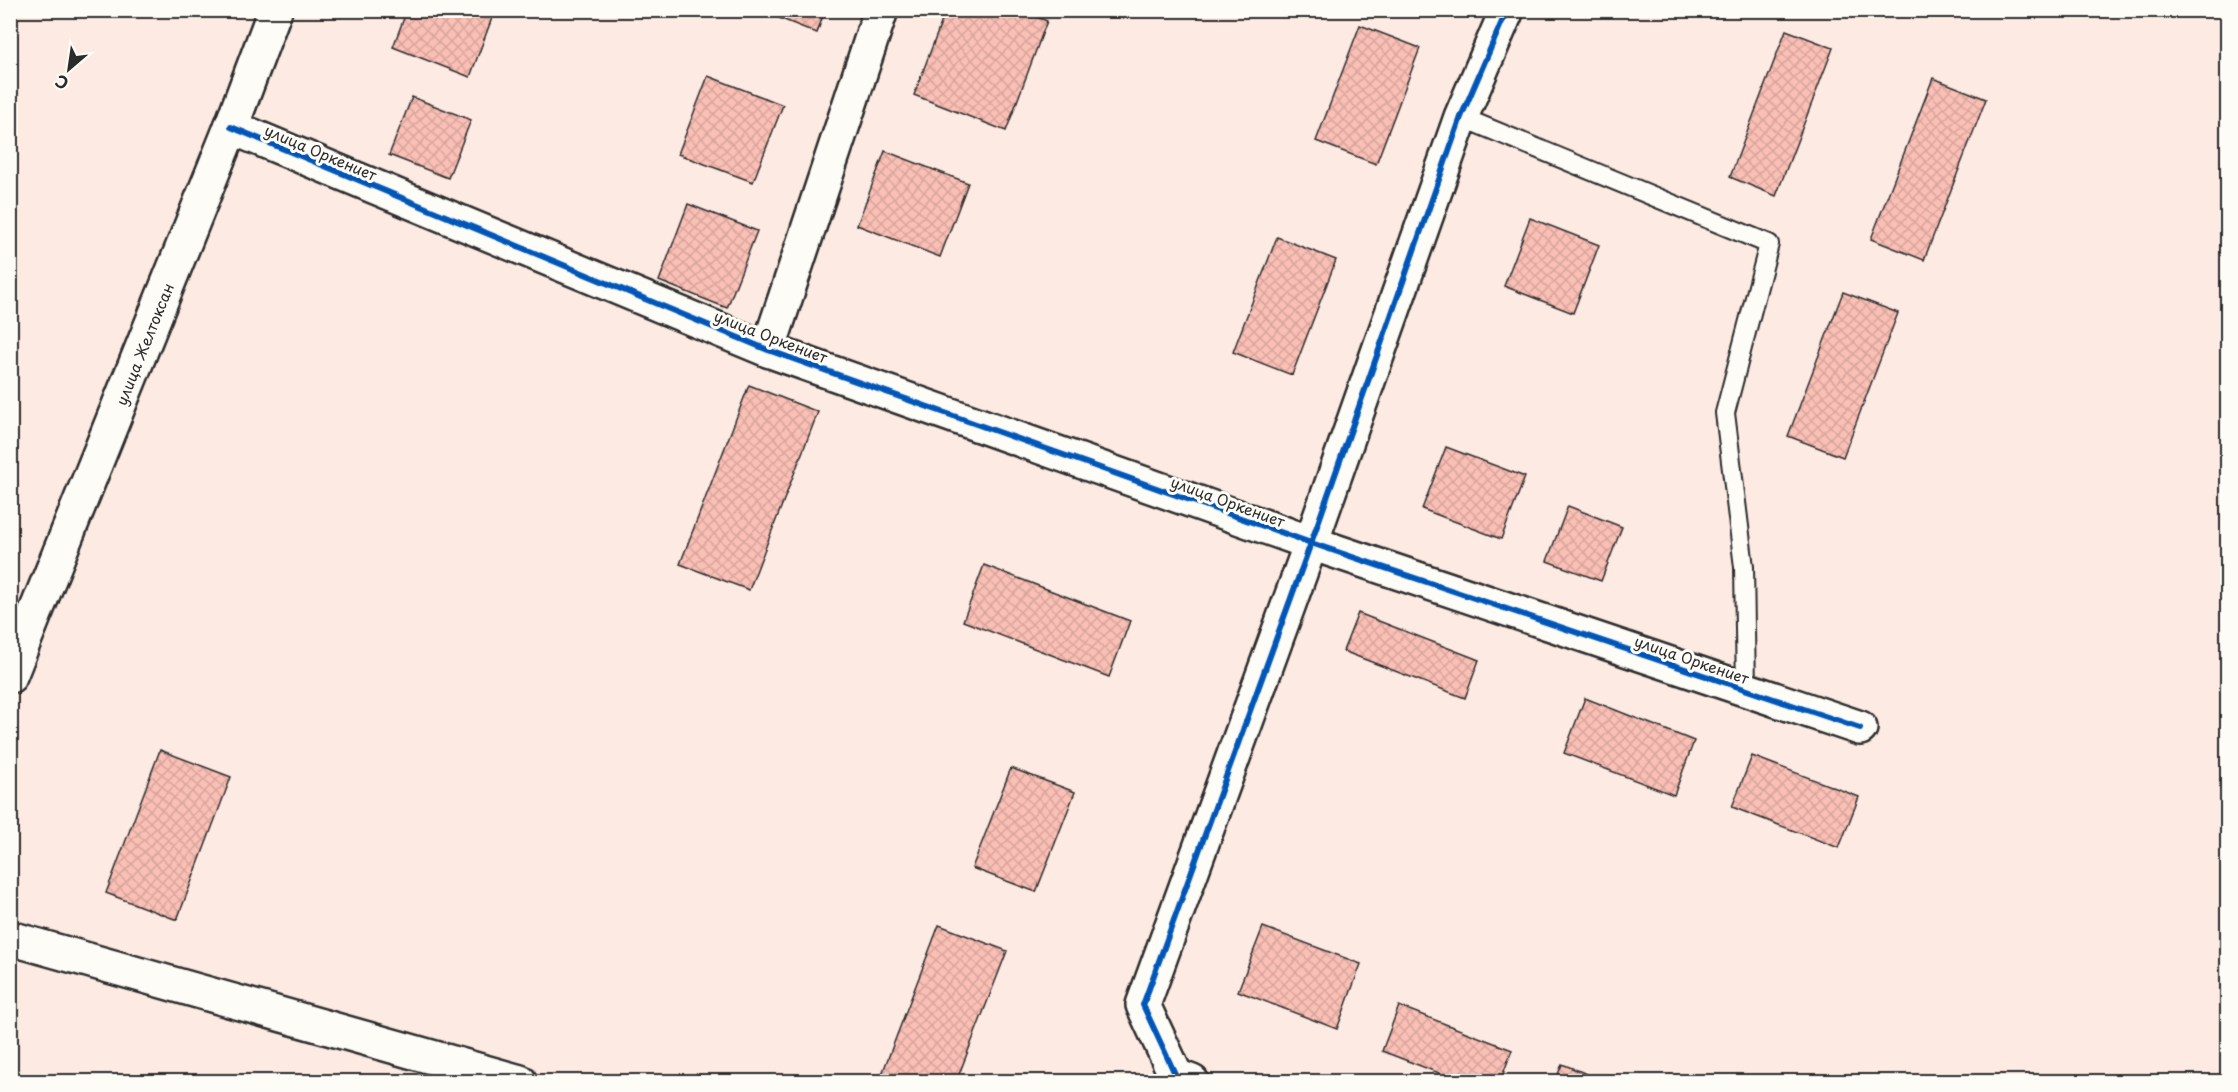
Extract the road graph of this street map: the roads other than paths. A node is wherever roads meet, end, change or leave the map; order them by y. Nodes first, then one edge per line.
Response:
1 (275, 10) edge
2 (881, 10) edge
3 (1507, 10) edge
4 (1461, 117) junction
5 (231, 127) junction
6 (768, 350) junction
7 (1311, 543) junction
8 (10, 676) edge
9 (1746, 690) junction
10 (1860, 728) dead end
11 (10, 938) edge
12 (520, 1082) edge
13 (1192, 1082) edge

1 - 5 street, улица Желтоксан
2 - 6 street, улица Оркениет
3 - 4 street
4 - 7 street
4 - 9 lane
5 - 6 street, улица Оркениет
5 - 8 street, улица Желтоксан
6 - 7 street, улица Оркениет
7 - 9 street, улица Оркениет
7 - 13 street
9 - 10 street, улица Оркениет
11 - 12 street

